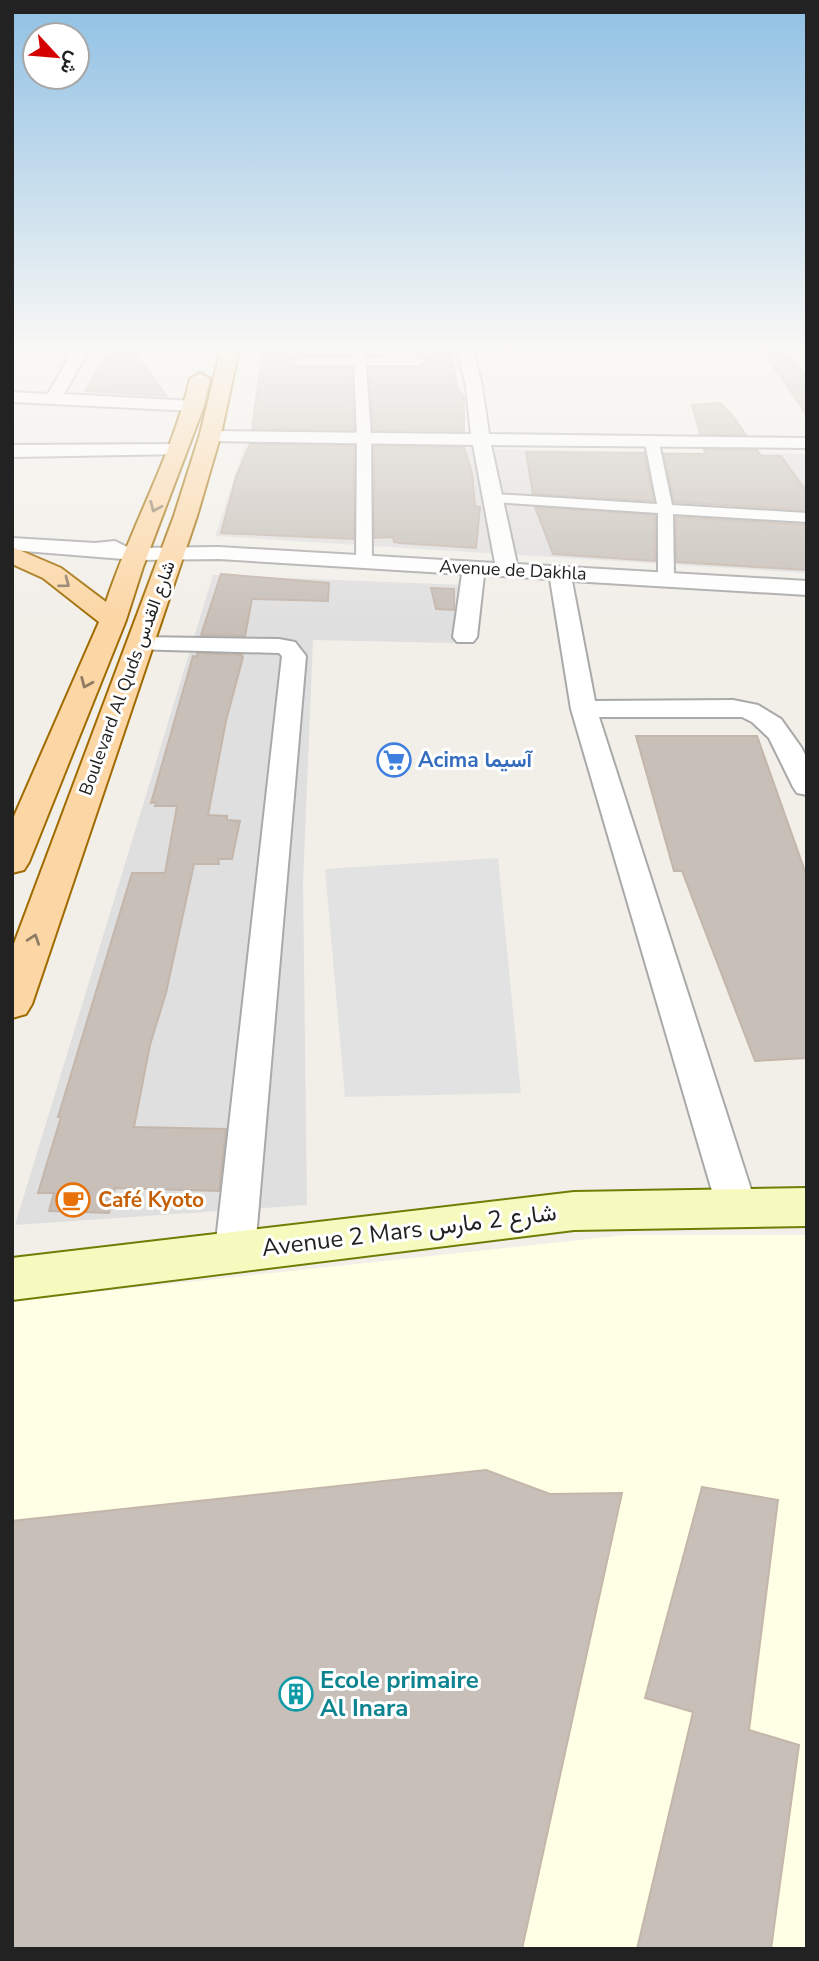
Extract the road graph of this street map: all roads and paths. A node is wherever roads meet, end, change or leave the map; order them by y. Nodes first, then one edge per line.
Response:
1 (481, 440) edge
2 (181, 441) edge
3 (211, 441) edge
4 (364, 441) edge
5 (510, 441) edge
6 (652, 443) junction
7 (799, 443) edge
8 (178, 450) junction
9 (12, 451) edge
10 (807, 465) edge
11 (494, 498) junction
12 (665, 508) junction
13 (807, 518) edge
14 (12, 544) edge
15 (137, 550) junction
16 (174, 551) junction
17 (12, 554) edge
18 (364, 561) junction
19 (474, 568) junction
20 (507, 570) junction
21 (559, 573) junction
22 (666, 578) junction
23 (807, 588) edge
24 (113, 620) junction
25 (465, 637) dead end
26 (139, 644) junction
27 (584, 709) junction
28 (807, 787) edge
29 (12, 862) edge
30 (12, 1004) edge
31 (807, 1207) edge
32 (737, 1208) junction
33 (235, 1250) junction
34 (12, 1279) edge

1 - 11 street
2 - 8 main road, Boulevard Al Quds شارع القدس
3 - 16 main road, Boulevard Al Quds شارع القدس
4 - 18 street
5 - 6 street
6 - 7 street
6 - 12 street
7 - 10 street
8 - 9 street
8 -> 15 main road, Boulevard Al Quds شارع القدس
11 - 12 street
11 - 20 street
12 - 13 street
12 - 22 street
14 - 15 street, Avenue de Dakhla
15 - 16 street, Avenue de Dakhla
15 - 24 main road, Boulevard Al Quds شارع القدس
16 - 18 street, Avenue de Dakhla
16 - 26 main road, Boulevard Al Quds شارع القدس
17 -> 24 main road
18 - 19 street, Avenue de Dakhla
19 - 20 street, Avenue de Dakhla
19 - 25 street
20 - 21 street, Avenue de Dakhla
21 - 22 street, Avenue de Dakhla
21 - 27 street
22 - 23 street, Avenue de Dakhla
24 -> 29 main road, Boulevard Al Quds شارع القدس
30 -> 26 main road, Boulevard Al Quds شارع القدس
26 - 33 street
27 - 28 street
27 - 32 street
31 - 32 main road, Avenue 2 Mars شارع 2 مارس
32 - 33 main road, Avenue 2 Mars شارع 2 مارس
33 - 34 main road, Avenue 2 Mars شارع 2 مارس

